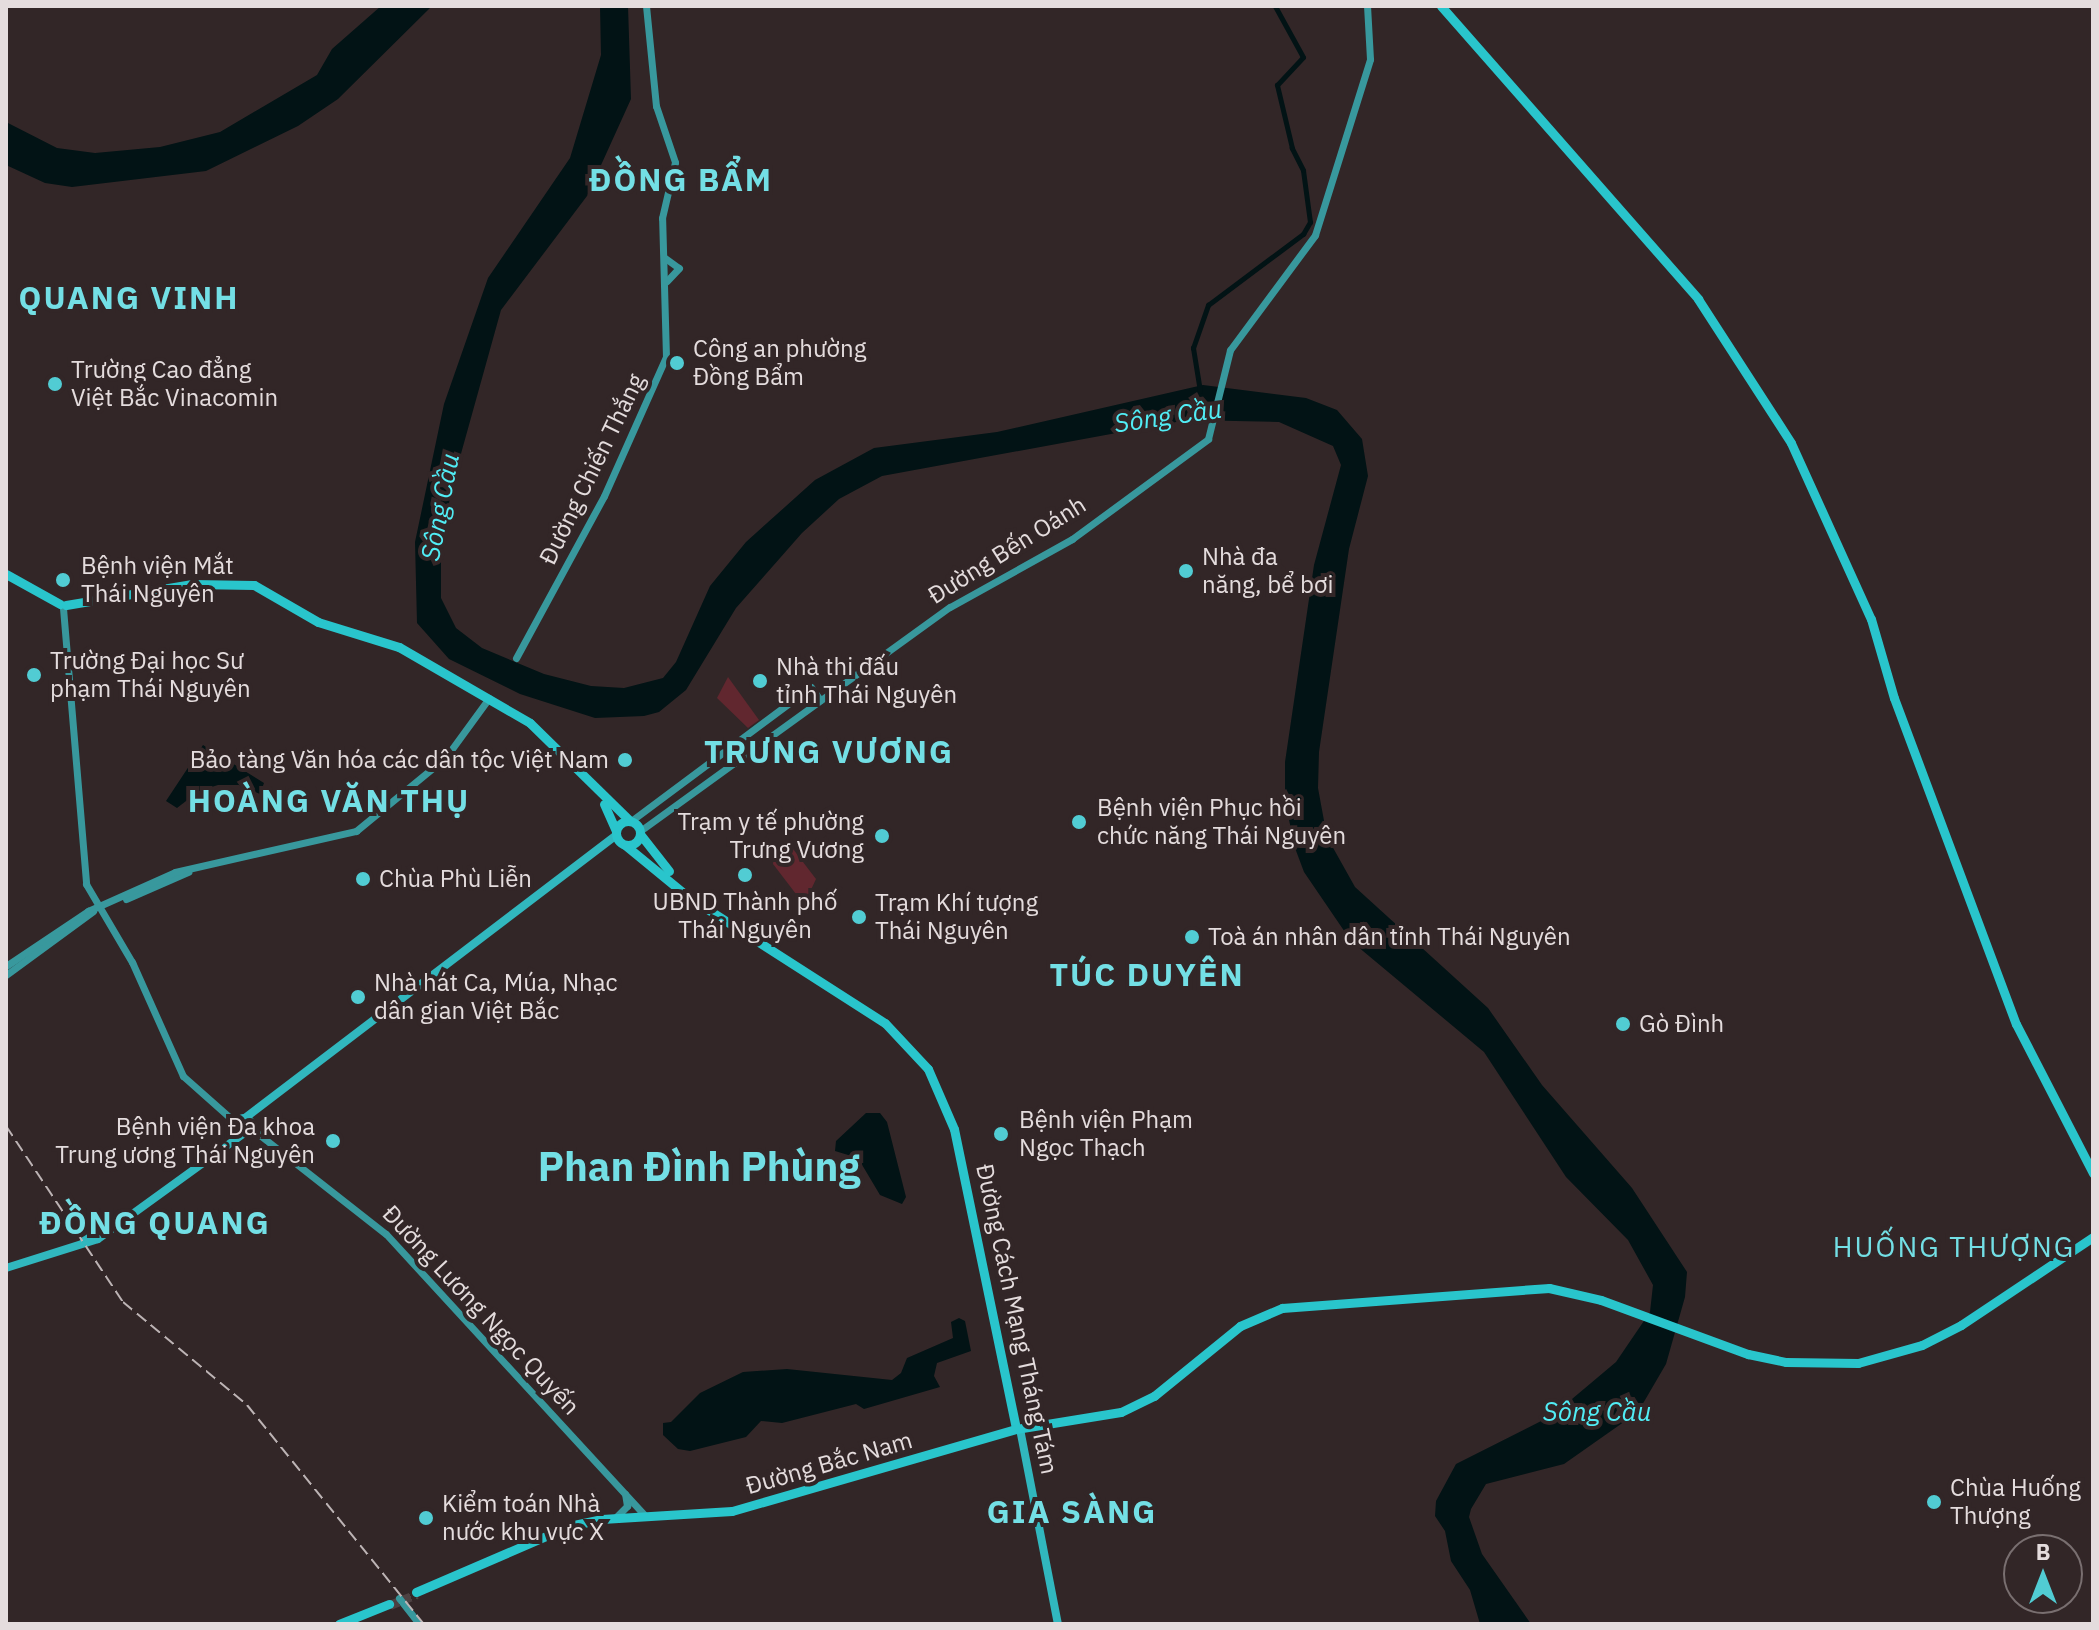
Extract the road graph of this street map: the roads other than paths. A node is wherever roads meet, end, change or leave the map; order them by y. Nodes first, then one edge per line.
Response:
1 (646, 6) edge
2 (1367, 6) edge
3 (1443, 6) edge
4 (665, 257) junction
5 (666, 283) junction
6 (6, 574) edge
7 (63, 605) junction
8 (516, 658) dead end
9 (489, 699) junction
10 (820, 700) junction
11 (630, 820) junction
12 (616, 833) junction
13 (640, 833) junction
14 (624, 844) junction
15 (552, 888) junction
16 (96, 910) junction
17 (7, 972) edge
18 (244, 1126) junction
19 (2093, 1170) edge
20 (2093, 1238) edge
21 (6, 1268) edge
22 (994, 1309) junction
23 (1018, 1431) junction
24 (624, 1492) junction
25 (645, 1516) junction
26 (612, 1518) junction
27 (416, 1593) tunnel mouth
28 (399, 1598) dead end
29 (417, 1620) edge
30 (339, 1624) edge
31 (346, 1624) edge
32 (407, 1624) edge
33 (1056, 1624) edge

1 - 4 main road, Đường Chiến Thắng
2 - 10 main road, Đường Bến Oánh
3 - 19 highway
4 - 5 main road, Đường Chiến Thắng
4 - 5 main road
5 - 8 main road, Đường Chiến Thắng
6 - 7 highway
7 - 9 highway
7 - 16 main road, Đường Lương Ngọc Quyến
9 - 11 highway, Đường Cách Mạng Tháng Tám
9 - 12 highway, Đường Cách Mạng Tháng Tám
9 - 16 main road
10 - 11 main road
10 - 13 main road, Đường Bến Oánh
11 - 12 highway
11 - 13 highway, Đường Cách Mạng Tháng Tám
12 - 14 highway, Đường Cách Mạng Tháng Tám
12 - 15 main road
13 - 14 highway
13 - 22 highway, Đường Cách Mạng Tháng Tám
14 - 15 main road
14 - 22 highway, Đường Cách Mạng Tháng Tám
15 - 18 main road
16 - 17 main road
16 - 18 main road, Đường Lương Ngọc Quyến
18 - 21 main road
18 - 24 main road, Đường Lương Ngọc Quyến
20 - 23 highway, Đường Bắc Nam
22 - 23 highway, Đường Cách Mạng Tháng Tám
23 - 25 highway, Đường Bắc Nam
23 - 33 main road, Đường Cách Mạng Tháng Tám
24 - 25 main road, Đường Lương Ngọc Quyến
24 - 26 main road
25 - 26 highway, Đường Bắc Nam
26 - 27 highway, Đường Bắc Nam
28 - 29 main road
29 - 32 main road
30 - 31 highway

